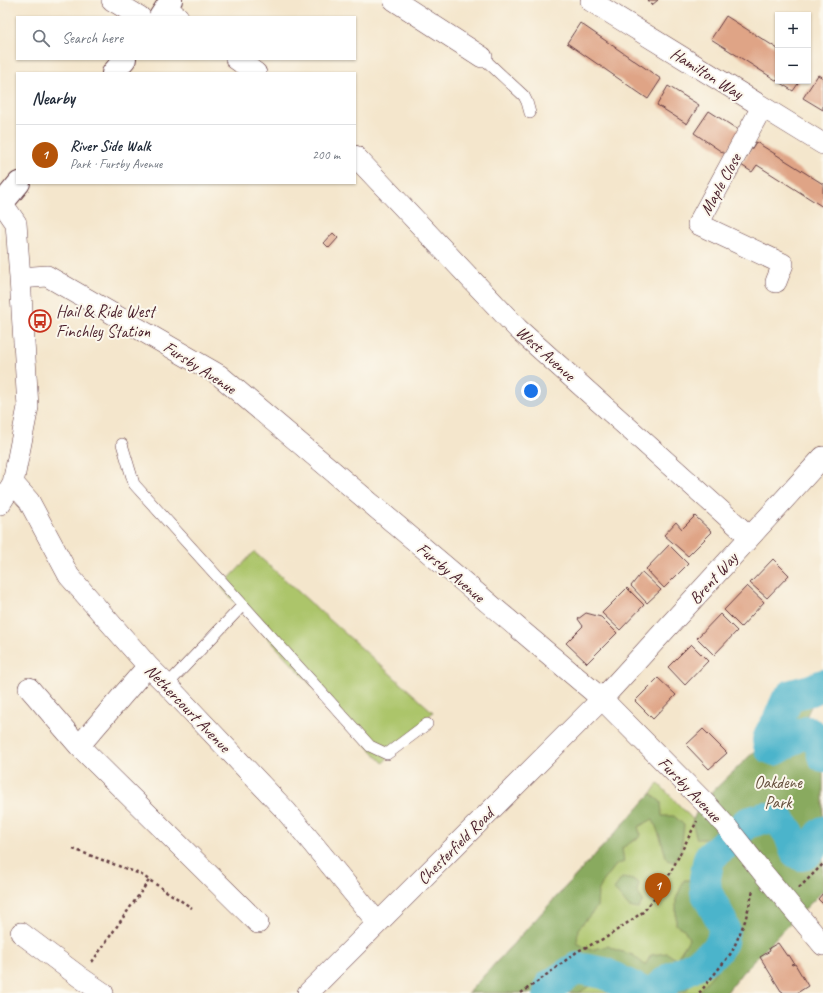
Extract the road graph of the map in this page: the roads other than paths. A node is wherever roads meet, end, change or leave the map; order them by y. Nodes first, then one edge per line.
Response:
1 (112, 0) edge
2 (394, 0) edge
3 (591, 1) edge
4 (138, 16) edge
5 (482, 57) joint
6 (124, 60) edge
7 (237, 60) edge
8 (114, 72) edge
9 (255, 72) edge
10 (762, 107) junction
11 (530, 113) dead end
12 (823, 144) edge
13 (356, 157) edge
14 (18, 184) edge
15 (1, 204) edge
16 (20, 278) junction
17 (776, 282) dead end
18 (122, 444) dead end
19 (823, 457) edge
20 (12, 483) junction
21 (0, 504) edge
22 (750, 537) junction
23 (243, 605) junction
24 (148, 666) junction
25 (167, 684) junction
26 (29, 688) dead end
27 (602, 700) junction
28 (426, 724) dead end
29 (79, 746) junction
30 (378, 923) junction
31 (258, 924) dead end
32 (21, 933) dead end
33 (823, 945) edge
34 (104, 993) edge
35 (308, 993) edge

1 - 4 street
2 - 5 street
3 - 10 street, Hamilton Way
5 - 11 lane
6 - 8 street
7 - 9 street
10 - 12 street, Hamilton Way
10 - 17 street, Maple Close
13 - 22 street, West Avenue
14 - 15 street
15 - 16 street
16 - 20 street
16 - 27 street, Fursby Avenue
18 - 23 lane
19 - 22 street, Brent Way
20 - 21 street
20 - 24 street, Nethercourt Avenue
22 - 27 street, Brent Way
23 - 25 lane
23 - 28 lane
24 - 25 street, Nethercourt Avenue
24 - 29 street
25 - 30 street, Nethercourt Avenue
26 - 29 street
27 - 30 street, Chesterfield Road
27 - 33 street, Fursby Avenue
29 - 31 street
30 - 35 street, Chesterfield Road
32 - 34 street

